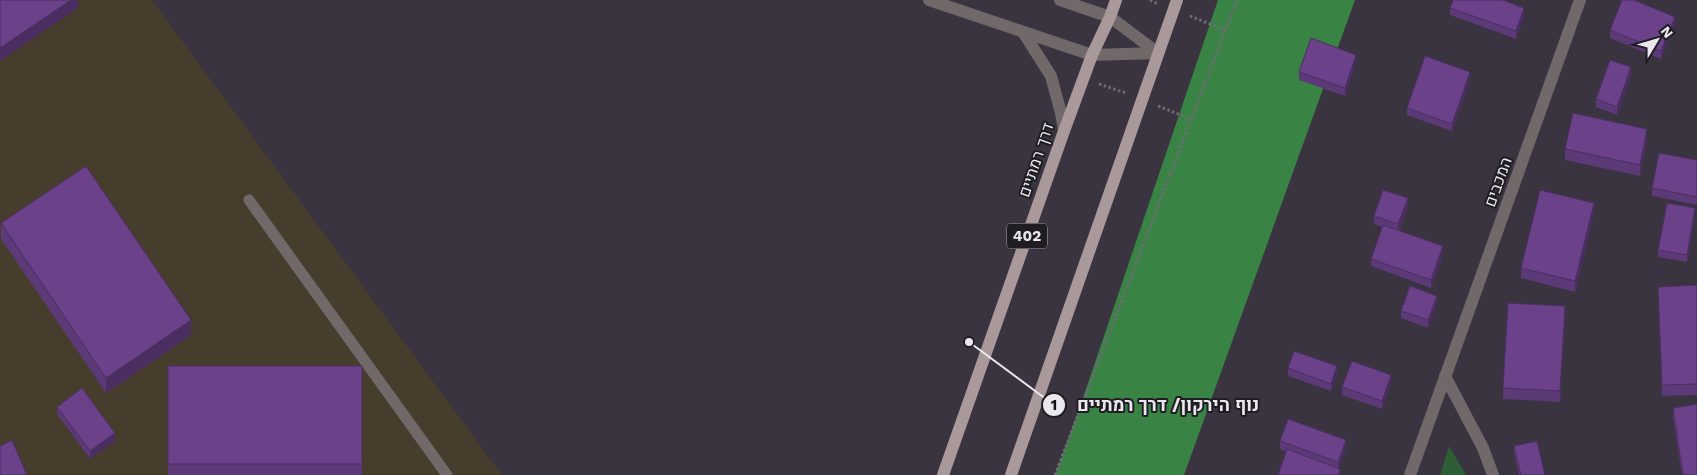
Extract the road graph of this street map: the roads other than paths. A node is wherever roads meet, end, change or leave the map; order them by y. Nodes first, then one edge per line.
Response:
1 (930, 0) edge
2 (1060, 0) edge
3 (1116, 0) edge
4 (1177, 0) edge
5 (1580, 0) edge
6 (1110, 17) junction
7 (1023, 32) junction
8 (1158, 53) junction
9 (1092, 55) junction
10 (1064, 130) junction
11 (250, 200) dead end
12 (1445, 376) junction
13 (447, 475) edge
14 (943, 475) edge
15 (1011, 475) edge
16 (1410, 475) edge
17 (1493, 475) edge

1 - 7 street
2 - 6 street
3 - 6 main road, דרך רמתיים / 402
4 - 8 main road
5 - 12 street, המכבים
6 - 8 street
6 - 9 main road, דרך רמתיים / 402
7 - 9 street
7 - 10 street
8 - 9 street
8 - 15 main road
9 - 10 main road, דרך רמתיים / 402
10 - 14 main road, דרך רמתיים / 402
11 - 13 lane
12 - 16 street, המכבים
12 - 17 street

